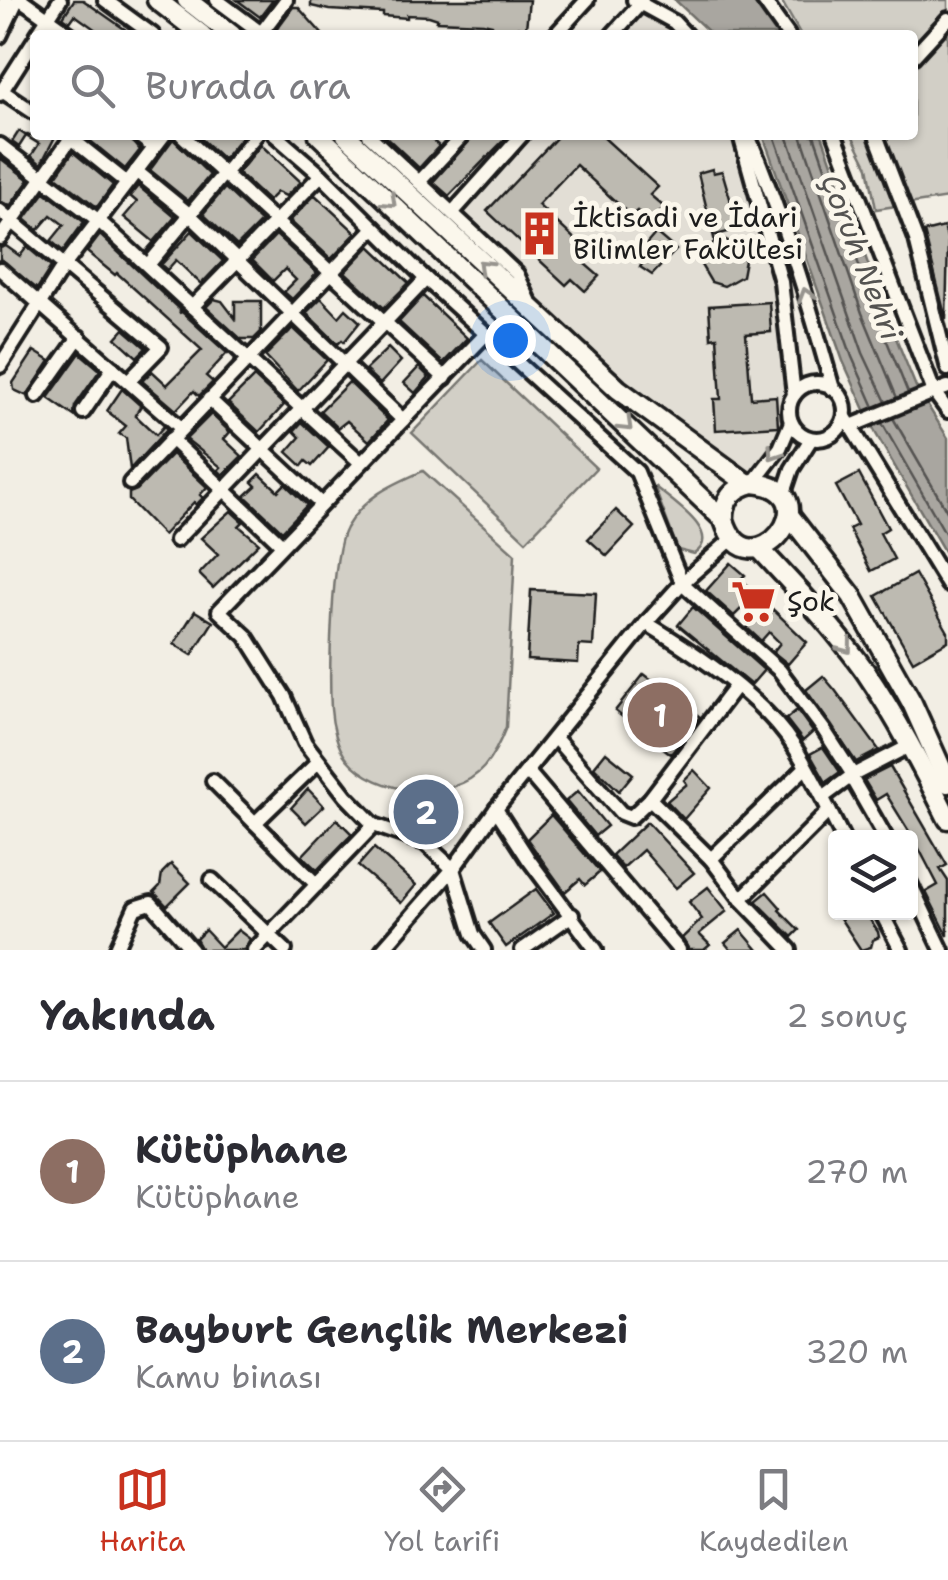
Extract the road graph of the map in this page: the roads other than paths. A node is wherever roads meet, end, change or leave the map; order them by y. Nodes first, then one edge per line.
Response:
1 (6, 0) edge
2 (19, 0) edge
3 (60, 0) edge
4 (105, 0) edge
5 (157, 0) edge
6 (188, 0) edge
7 (217, 0) edge
8 (286, 0) edge
9 (587, 0) edge
10 (763, 0) edge
11 (638, 1) edge
12 (0, 13) edge
13 (48, 19) junction
14 (948, 19) edge
15 (41, 30) edge
16 (64, 30) edge
17 (143, 30) edge
18 (196, 30) edge
19 (226, 30) edge
20 (258, 30) edge
21 (266, 30) edge
22 (560, 30) edge
23 (616, 30) edge
24 (681, 30) edge
25 (784, 30) edge
26 (0, 36) edge
27 (918, 52) edge
28 (30, 58) edge
29 (1, 92) edge
30 (30, 110) edge
31 (68, 140) edge
32 (75, 140) edge
33 (144, 140) edge
34 (160, 140) edge
35 (188, 140) edge
36 (252, 140) edge
37 (281, 140) edge
38 (324, 140) edge
39 (351, 140) edge
40 (374, 140) edge
41 (458, 140) edge
42 (517, 140) edge
43 (745, 140) edge
44 (747, 140) edge
45 (837, 140) edge
46 (878, 140) edge
47 (0, 144) edge
48 (154, 148) junction
49 (136, 171) junction
50 (224, 173) junction
51 (321, 175) junction
52 (44, 178) junction
53 (418, 182) junction
54 (127, 183) junction
55 (0, 210) edge
56 (452, 212) junction
57 (190, 215) junction
58 (98, 221) junction
59 (14, 222) junction
60 (277, 223) junction
61 (374, 228) junction
62 (0, 238) edge
63 (236, 262) junction
64 (148, 265) junction
65 (63, 267) junction
66 (0, 269) edge
67 (332, 274) junction
68 (426, 279) junction
69 (38, 301) junction
70 (192, 307) junction
71 (289, 314) junction
72 (535, 314) junction
73 (386, 322) junction
74 (486, 334) junction
75 (79, 337) junction
76 (248, 358) junction
77 (0, 366) edge
78 (345, 366) junction
79 (113, 368) junction
80 (948, 369) edge
81 (445, 378) junction
82 (128, 382) junction
83 (833, 389) junction
84 (936, 391) edge
85 (794, 395) junction
86 (37, 396) dead end
87 (209, 400) junction
88 (302, 410) junction
89 (948, 411) edge
90 (83, 412) dead end
91 (404, 420) junction
92 (852, 421) junction
93 (791, 422) junction
94 (181, 428) junction
95 (171, 439) junction
96 (811, 439) junction
97 (262, 451) junction
98 (360, 462) junction
99 (130, 483) dead end
100 (751, 483) junction
101 (225, 490) junction
102 (782, 496) junction
103 (320, 503) junction
104 (789, 515) junction
105 (724, 520) junction
106 (733, 538) junction
107 (176, 540) dead end
108 (281, 544) junction
109 (759, 548) junction
110 (682, 583) junction
111 (948, 585) edge
112 (646, 623) junction
113 (735, 687) junction
114 (555, 738) junction
115 (911, 745) junction
116 (317, 763) junction
117 (805, 768) junction
118 (528, 772) junction
119 (852, 776) junction
120 (213, 781) dead end
121 (948, 782) edge
122 (650, 799) junction
123 (826, 804) junction
124 (496, 809) junction
125 (948, 819) edge
126 (255, 823) junction
127 (374, 825) junction
128 (838, 830) edge
129 (882, 830) edge
130 (711, 858) junction
131 (453, 869) junction
132 (212, 880) dead end
133 (317, 885) junction
134 (741, 898) junction
135 (918, 900) edge
136 (572, 915) junction
137 (886, 920) edge
138 (268, 935) junction
139 (116, 950) edge
140 (192, 950) edge
141 (254, 950) edge
142 (285, 950) edge
143 (382, 950) edge
144 (484, 950) edge
145 (522, 950) edge
146 (596, 950) edge
147 (679, 950) edge
148 (790, 950) edge
149 (901, 950) edge
150 (942, 950) edge

1 - 12 street
2 - 13 street
2 - 26 street
3 - 13 street
4 - 17 street
5 - 18 highway
6 - 19 highway
7 - 20 street
8 - 21 street
9 - 22 street
10 - 25 street
11 - 23 street
11 - 24 street
13 - 15 street
13 - 16 street
14 - 27 street
28 - 29 street
29 - 30 street
31 - 52 street
32 - 54 street
33 - 48 street
34 - 48 street
35 - 50 street
36 - 50 street
37 - 51 street
38 -> 105 highway
72 -> 39 highway
40 - 53 street
41 - 53 street
42 - 56 street
43 - 85 street
83 -> 44 street
45 - 84 street
46 - 80 street
47 - 52 street
48 - 49 street
49 - 54 street
49 - 57 street
50 - 57 street
50 - 60 street
51 - 60 street
51 - 61 street
52 - 58 street
52 - 59 street
53 - 56 street
54 - 58 street
55 - 59 street
56 - 72 street
57 - 63 street
57 - 64 street
58 - 64 street
58 - 65 street
59 - 62 street
59 - 65 street
60 - 63 street
60 - 67 street
61 - 67 street
61 - 68 street
63 - 70 street
63 - 71 street
64 - 70 street
65 - 69 street
65 - 82 street
66 - 69 street
67 - 71 street
67 - 73 street
68 - 73 street
68 - 74 street
69 - 75 street
69 - 77 street
70 - 76 street
71 - 76 street
71 - 78 street
72 - 100 highway
73 - 78 street
73 - 81 street
74 - 81 street
74 - 110 street
75 - 79 street
75 - 86 street
76 - 87 street
76 - 88 street
78 - 88 street
78 - 91 street
79 - 82 street
79 - 90 street
81 - 91 street
82 - 94 street
83 - 85 street
83 - 92 street
84 - 89 street
84 - 92 street
85 - 93 street
87 - 94 street
87 - 97 street
88 - 97 street
88 - 98 street
91 - 98 street
92 - 96 street
92 - 111 street
93 - 96 street
93 -> 100 street
94 - 95 street
95 - 99 street
95 - 101 street
96 - 102 street
97 - 101 street
97 - 103 street
98 - 103 street
100 - 102 highway
100 - 105 highway
101 - 107 street
101 - 108 street
102 - 104 highway
103 - 108 street
104 - 109 highway
104 - 121 highway
105 - 106 highway
106 - 109 highway
106 - 110 street
108 - 116 street
109 -> 115 highway
110 - 112 street
110 - 119 street
112 - 113 street
112 - 114 street
113 - 117 street
113 - 122 street
114 - 118 street
114 - 122 street
115 - 119 street
115 - 125 highway
116 - 126 street
116 - 127 street
117 - 123 street
117 - 130 street
118 - 124 street
118 - 147 street
119 - 123 street
119 - 129 street
120 - 126 street
122 - 130 street
123 - 128 street
123 - 134 street
124 - 131 street
124 - 136 street
126 - 133 street
127 - 131 street
127 - 133 street
130 - 134 street
131 - 143 street
131 - 144 street
132 - 138 street
133 - 138 street
134 - 148 street
135 - 150 street
136 - 145 street
136 - 146 street
137 - 149 street
138 - 141 street
138 - 142 street
139 - 140 street

